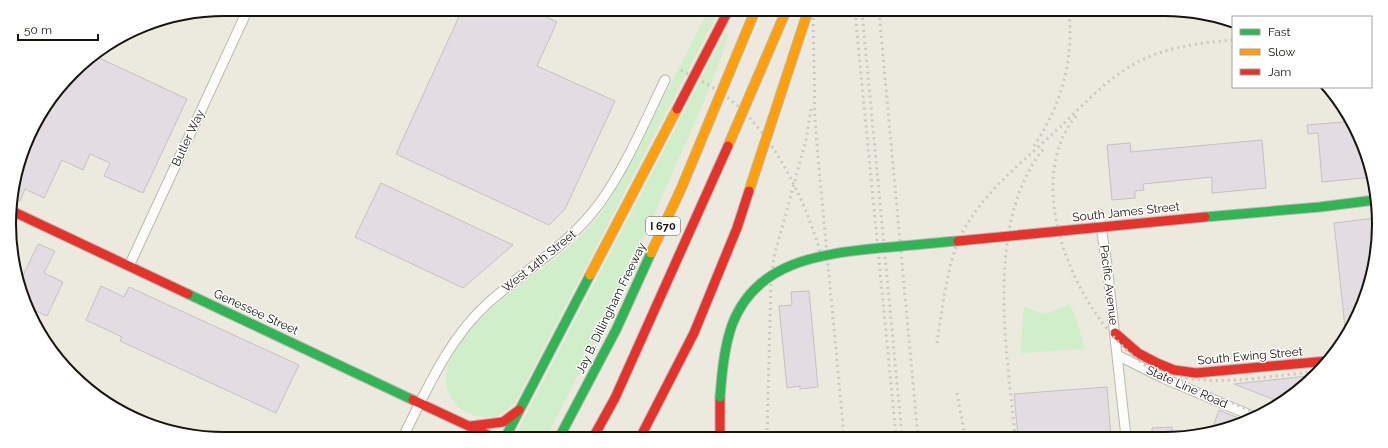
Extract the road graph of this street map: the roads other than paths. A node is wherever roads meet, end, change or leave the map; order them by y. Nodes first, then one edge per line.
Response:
1 (245, 16) edge
2 (725, 16) edge
3 (753, 16) edge
4 (784, 16) edge
5 (807, 16) edge
6 (665, 80) dead end
7 (1371, 201) edge
8 (16, 213) edge
9 (1099, 214) dead end
10 (129, 266) junction
11 (1115, 333) junction
12 (1118, 355) junction
13 (1319, 362) edge
14 (421, 402) junction
15 (522, 408) junction
16 (1248, 414) edge
17 (471, 426) junction
18 (406, 432) edge
19 (482, 432) edge
20 (508, 432) edge
21 (562, 432) edge
22 (596, 432) edge
23 (643, 432) edge
24 (720, 432) edge
25 (1126, 432) edge

1 - 10 street, Butler Way
2 - 15 main road, bridge
3 - 21 main road, Jay B. Dillingham Freeway / I 670, bridge
4 - 22 main road, I 670, bridge
5 - 23 main road, bridge
6 - 14 street, West 14th Street
7 - 24 main road, South James Street, bridge
8 - 10 main road, Genessee Street
9 - 11 street, Pacific Avenue
10 - 14 main road, Genessee Street
11 - 12 street, Pacific Avenue
11 - 13 main road, South Ewing Street
12 - 16 street, State Line Road
12 - 25 street, Pacific Avenue
14 - 17 main road, Genessee Street
14 - 18 street, West 14th Street
15 - 17 main road
15 - 20 main road
17 - 19 main road, Genessee Street

